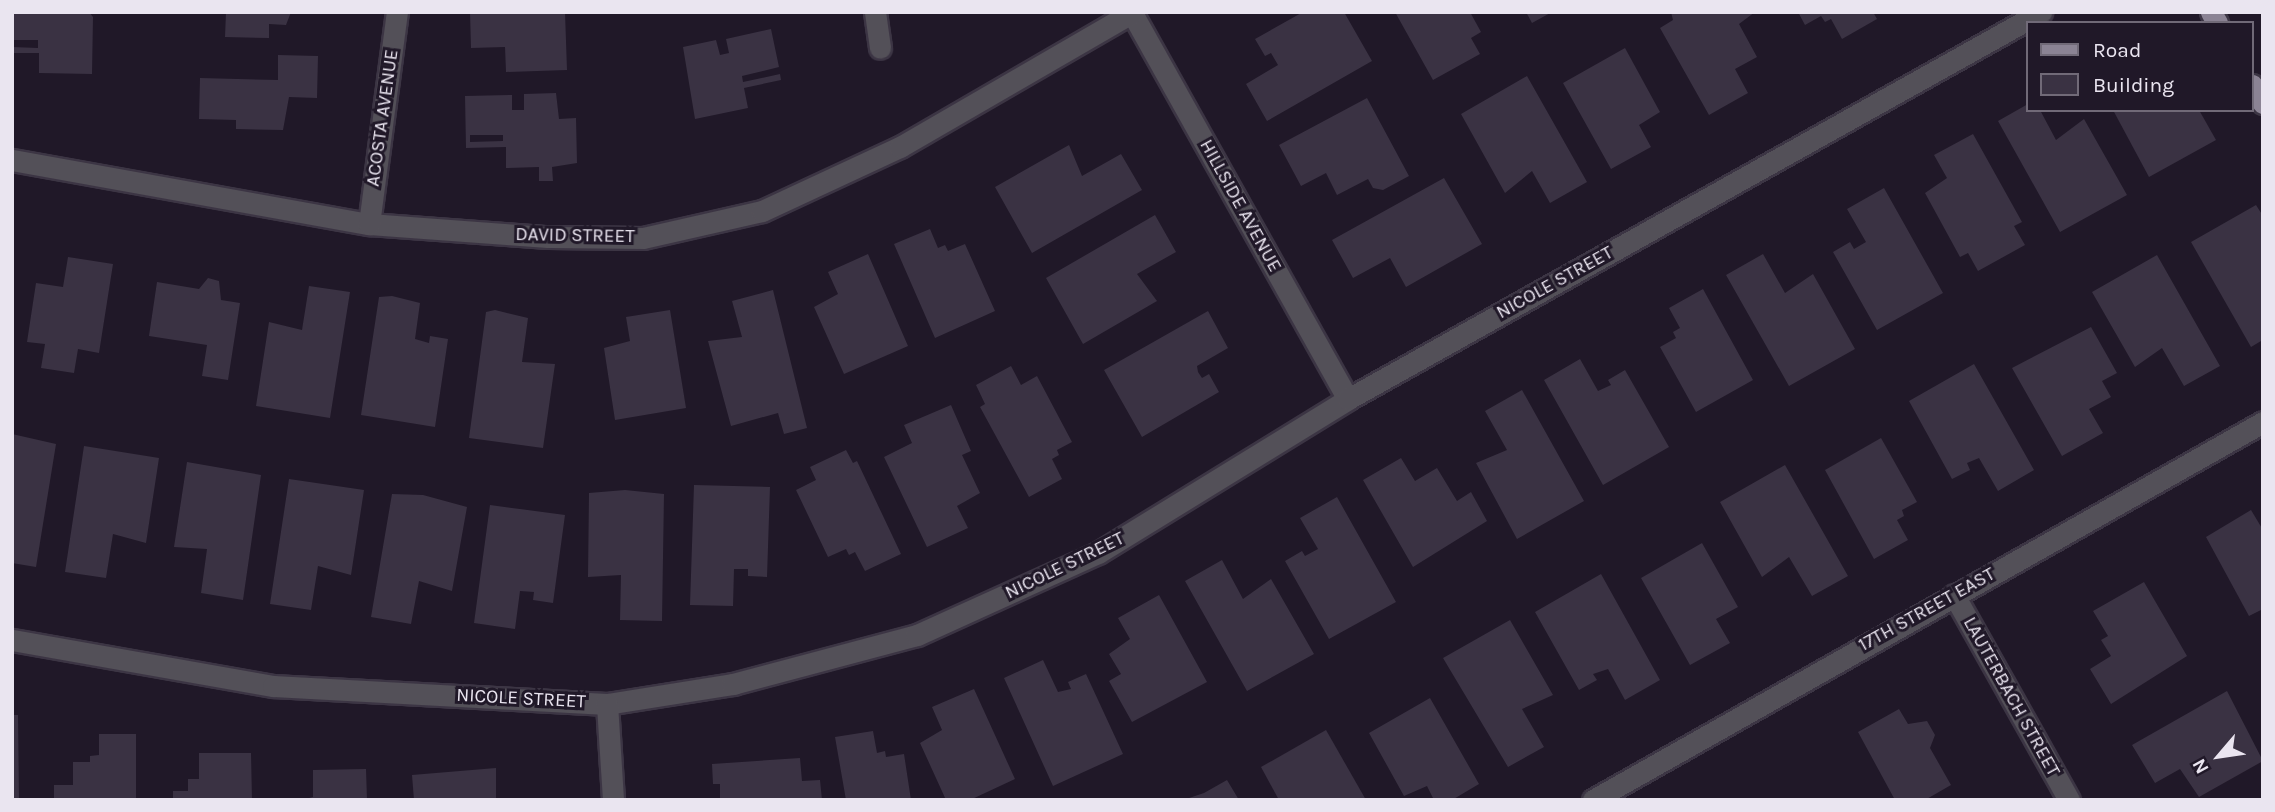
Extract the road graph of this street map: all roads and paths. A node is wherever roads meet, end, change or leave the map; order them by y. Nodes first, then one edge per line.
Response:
1 (397, 12) edge
2 (876, 12) edge
3 (2041, 12) edge
4 (1132, 13) edge
5 (880, 48) dead end
6 (12, 160) edge
7 (369, 224) junction
8 (1348, 399) junction
9 (2263, 422) edge
10 (1954, 595) junction
11 (12, 640) edge
12 (607, 704) junction
13 (613, 800) edge
14 (1592, 800) edge
15 (2068, 800) edge

1 - 7 street, ACOSTA AVENUE
2 - 5 street
3 - 8 street, NICOLE STREET
4 - 7 street, DAVID STREET
4 - 8 street, HILLSIDE AVENUE
6 - 7 street, DAVID STREET
8 - 12 street, NICOLE STREET
9 - 10 street, 17TH STREET EAST
10 - 14 street, 17TH STREET EAST
10 - 15 street, LAUTERBACH STREET
11 - 12 street, NICOLE STREET
12 - 13 street

